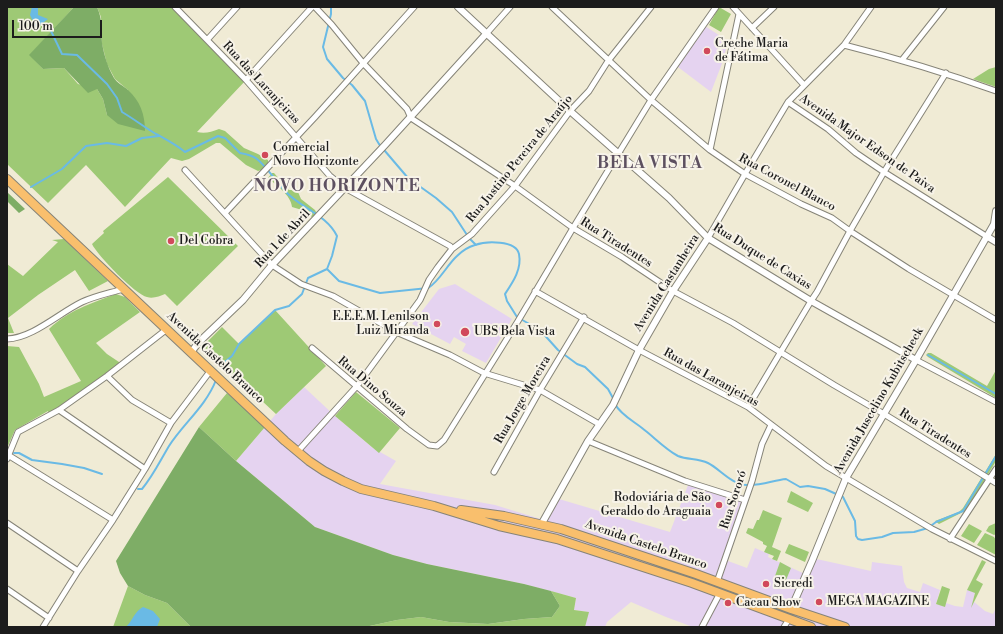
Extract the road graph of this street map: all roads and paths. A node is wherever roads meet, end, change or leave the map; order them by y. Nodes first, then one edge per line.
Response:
1 (175, 7) edge
2 (237, 7) edge
3 (312, 7) edge
4 (315, 7) edge
5 (414, 7) edge
6 (458, 7) edge
7 (510, 7) edge
8 (552, 7) edge
9 (651, 7) edge
10 (716, 7) edge
11 (733, 7) edge
12 (774, 7) edge
13 (872, 7) edge
14 (944, 7) edge
15 (739, 14) junction
16 (752, 28) junction
17 (486, 34) junction
18 (207, 40) junction
19 (844, 45) junction
20 (902, 60) junction
21 (608, 61) junction
22 (363, 63) junction
23 (946, 73) junction
24 (246, 80) junction
25 (804, 85) junction
26 (996, 91) edge
27 (651, 100) junction
28 (788, 102) junction
29 (570, 111) junction
30 (411, 118) junction
31 (297, 137) junction
32 (710, 150) junction
33 (618, 154) junction
34 (185, 170) dead end
35 (884, 172) junction
36 (744, 174) junction
37 (7, 178) edge
38 (515, 186) junction
39 (345, 188) junction
40 (996, 211) edge
41 (225, 213) junction
42 (573, 228) junction
43 (850, 231) junction
44 (986, 236) junction
45 (708, 238) junction
46 (996, 242) edge
47 (452, 249) junction
48 (272, 265) junction
49 (123, 289) junction
50 (535, 290) junction
51 (674, 291) junction
52 (953, 294) junction
53 (810, 301) junction
54 (584, 318) junction
55 (996, 320) edge
56 (167, 329) junction
57 (396, 332) junction
58 (7, 339) edge
59 (312, 348) dead end
60 (639, 350) junction
61 (192, 351) junction
62 (780, 352) junction
63 (916, 360) junction
64 (211, 370) junction
65 (484, 373) junction
66 (107, 376) junction
67 (357, 386) junction
68 (540, 390) junction
69 (996, 402) edge
70 (748, 407) junction
71 (59, 410) junction
72 (884, 414) junction
73 (171, 423) junction
74 (599, 424) junction
75 (770, 425) junction
76 (588, 441) junction
77 (298, 451) junction
78 (8, 457) edge
79 (145, 469) junction
80 (996, 469) edge
81 (494, 472) dead end
82 (846, 478) junction
83 (986, 478) junction
84 (996, 483) edge
85 (746, 500) junction
86 (434, 506) junction
87 (113, 520) junction
88 (7, 523) edge
89 (541, 524) junction
90 (950, 539) junction
91 (996, 561) edge
92 (78, 571) junction
93 (717, 582) junction
94 (7, 589) edge
95 (716, 592) junction
96 (791, 609) junction
97 (49, 618) junction
98 (789, 619) junction
99 (43, 627) edge
100 (702, 627) edge
101 (784, 627) edge
102 (811, 627) edge
103 (845, 627) edge

1 - 18 street, Rua das Laranjeiras
2 - 18 street
3 - 24 street
4 - 22 street, Rua Tiradentes
5 - 22 street
6 - 17 street, Rua Duque de Caxias
7 - 17 street
8 - 21 street, Rua Coronel Blanco
9 - 21 street, Rua Justino Pereira de Araújo
10 - 27 street
11 - 15 street, Avenida Major Edson de Paiva
12 - 16 street
13 - 19 street, Avenida Castanheira
14 - 20 street
15 - 16 street, Avenida Major Edson de Paiva
15 - 32 street
16 - 25 street, Avenida Major Edson de Paiva
17 - 29 street, Rua Duque de Caxias
17 - 30 street, Rua 1 de Abril
18 - 24 street, Rua das Laranjeiras
19 - 20 street
19 - 25 street, Avenida Castanheira
20 - 23 street
21 - 27 street, Rua Coronel Blanco
21 - 29 street, Rua Justino Pereira de Araújo
22 - 30 street, Rua Tiradentes
22 - 31 street
23 - 26 street
23 - 35 street
24 - 31 street, Rua das Laranjeiras
25 - 28 street, Avenida Castanheira
27 - 32 street, Rua Coronel Blanco
27 - 33 street
28 - 35 street, Avenida Major Edson de Paiva
28 - 36 street, Avenida Castanheira
29 - 33 street, Rua Duque de Caxias
29 - 38 street, Rua Justino Pereira de Araújo
30 - 38 street, Rua Tiradentes
30 - 39 street, Rua 1 de Abril
31 - 39 street, Rua das Laranjeiras
31 - 41 street
32 - 36 street, Rua Coronel Blanco
33 - 42 street
33 - 45 street, Rua Duque de Caxias
34 - 41 street
35 - 43 street
35 - 44 street, Avenida Major Edson de Paiva
36 - 43 street, Rua Coronel Blanco
36 - 45 street, Avenida Castanheira
37 - 49 main road, Avenida Castelo Branco
38 - 42 street, Rua Tiradentes
38 - 47 street, Rua Justino Pereira de Araújo
39 - 47 street, Rua das Laranjeiras
39 - 48 street, Rua 1 de Abril
40 - 44 street, Avenida Juscelino Kubitscheck
41 - 48 street
42 - 50 street
42 - 51 street, Rua Tiradentes
43 - 52 street, Rua Coronel Blanco
43 - 53 street
44 - 46 street, Avenida Major Edson de Paiva
44 - 52 street, Avenida Juscelino Kubitscheck
45 - 51 street, Avenida Castanheira
45 - 53 street, Rua Duque de Caxias
47 - 57 street, Rua Justino Pereira de Araújo
48 - 57 street
48 - 61 street, Rua 1 de Abril
49 - 56 main road, Avenida Castelo Branco
49 - 58 street
50 - 54 street, Rua das Laranjeiras
50 - 65 street
51 - 60 street, Avenida Castanheira
51 - 62 street, Rua Tiradentes
52 - 55 street, Rua Coronel Blanco
52 - 63 street, Avenida Juscelino Kubitscheck
53 - 62 street
53 - 63 street, Rua Duque de Caxias
54 - 60 street, Rua das Laranjeiras
54 - 68 street, Rua Jorge Moreira
56 - 61 main road, Avenida Castelo Branco
56 - 66 street
57 - 65 street
57 - 67 street, Rua Justino Pereira de Araújo
59 - 67 street, Rua Dino Souza
60 - 70 street, Rua das Laranjeiras
60 - 74 street, Avenida Castanheira
61 - 64 main road, Avenida Castelo Branco
62 - 70 street
62 - 72 street, Rua Tiradentes
63 - 69 street, Rua Duque de Caxias
63 - 72 street, Avenida Juscelino Kubitscheck
64 - 73 street
64 - 77 main road, Avenida Castelo Branco
65 - 67 street, Rua Dino Souza
65 - 68 street
66 - 71 street
66 - 73 street
67 - 77 street, Rua Justino Pereira de Araújo
68 - 74 street
68 - 81 street, Rua Jorge Moreira
70 - 75 street, Rua das Laranjeiras
71 - 78 street
71 - 79 street
72 - 82 street, Avenida Juscelino Kubitscheck
72 - 83 street, Rua Tiradentes
73 - 79 street
74 - 76 street, Avenida Castanheira
75 - 82 street, Rua das Laranjeiras
75 - 85 street, Rua Sororó
76 - 85 street
76 - 89 street, Avenida Castanheira
77 - 86 main road, Avenida Castelo Branco
78 - 87 street
79 - 87 street
80 - 83 street
82 - 90 street, Rua das Laranjeiras
82 - 96 street, Avenida Juscelino Kubitscheck
83 - 84 street, Rua Tiradentes
83 - 90 street
85 - 93 street, Rua Sororó
86 - 89 main road, Avenida Castelo Branco
86 - 95 main road, Avenida Castelo Branco
87 - 92 street
88 - 92 street
89 - 93 main road, Avenida Castelo Branco
90 - 91 street, Rua das Laranjeiras
92 - 97 street
93 - 95 main road
93 - 96 main road, Avenida Castelo Branco
94 - 97 street
95 - 98 main road, Avenida Castelo Branco
95 - 100 street
96 - 103 main road, Avenida Castelo Branco
97 - 99 street
98 - 101 street
98 - 102 main road, Avenida Castelo Branco

